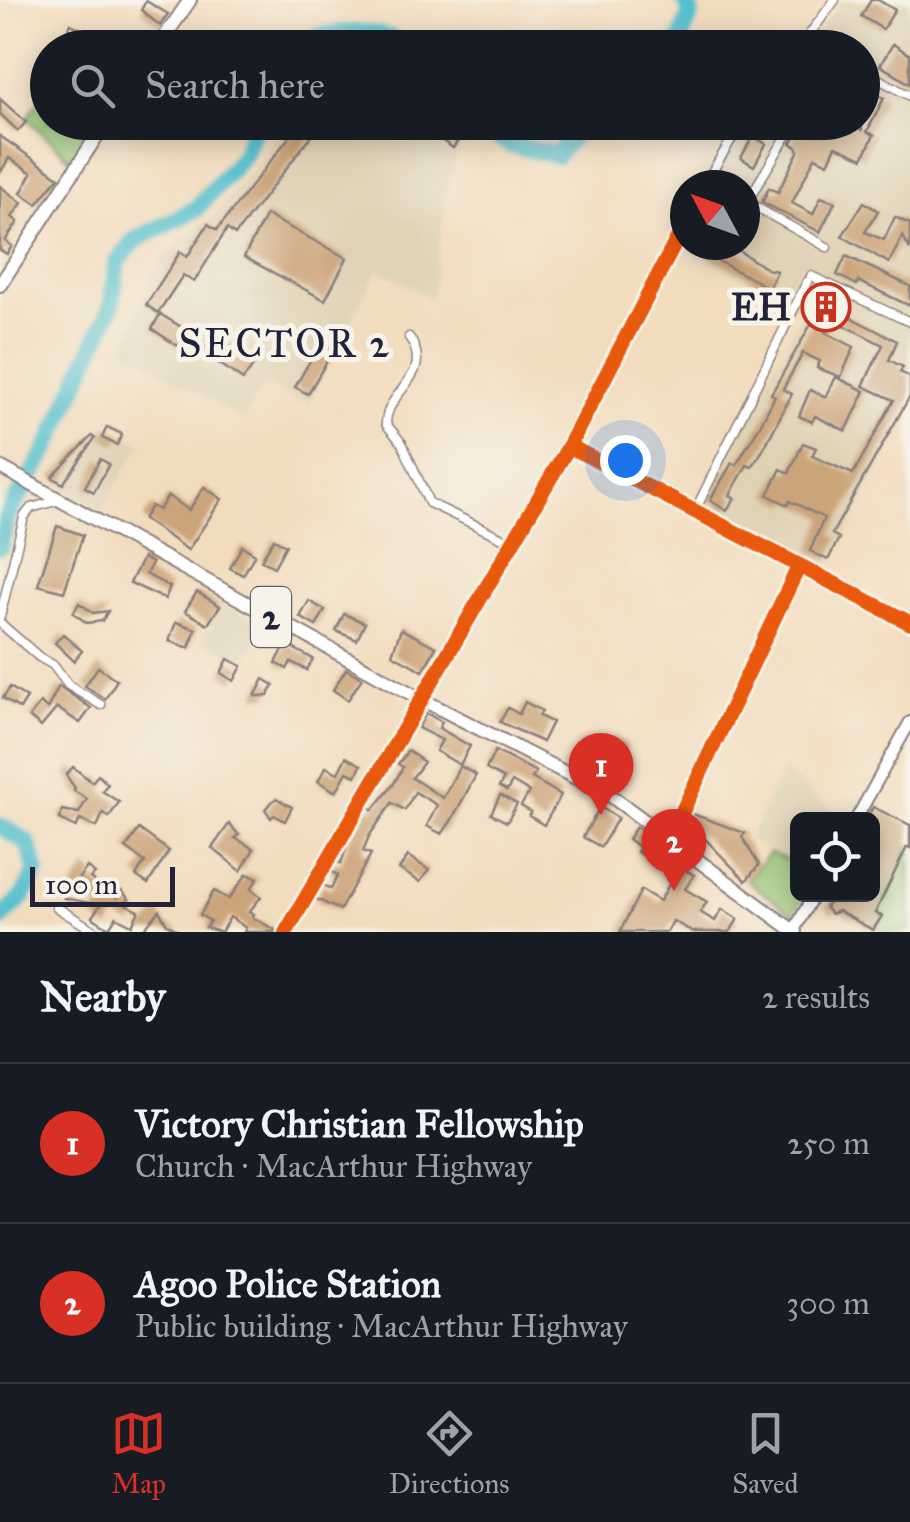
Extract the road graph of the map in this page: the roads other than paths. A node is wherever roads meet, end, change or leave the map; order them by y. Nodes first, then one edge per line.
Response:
1 (190, 0) edge
2 (835, 0) edge
3 (169, 30) edge
4 (812, 30) edge
5 (880, 80) edge
6 (910, 96) edge
7 (94, 140) edge
8 (731, 140) edge
9 (784, 140) edge
10 (713, 170) edge
11 (827, 247) dead end
12 (670, 253) edge
13 (0, 284) edge
14 (910, 322) edge
15 (409, 337) dead end
16 (569, 446) junction
17 (2, 468) edge
18 (54, 497) junction
19 (694, 513) junction
20 (513, 543) junction
21 (799, 566) junction
22 (0, 620) edge
23 (910, 624) edge
24 (421, 698) junction
25 (100, 705) dead end
26 (910, 722) edge
27 (860, 812) edge
28 (670, 836) junction
29 (810, 902) edge
30 (56, 907) dead end
31 (96, 932) edge
32 (286, 932) edge
33 (794, 932) edge

1 - 3 main road
2 - 4 street
5 - 6 street
7 - 13 main road
8 - 10 street
9 - 11 street
12 - 16 street
14 - 19 street
15 - 20 street
16 - 19 street
16 - 20 street
17 - 18 main road, 2
18 - 22 street
18 - 24 main road, 2
19 - 21 street
20 - 24 street
21 - 23 street
21 - 28 street
22 - 25 street
24 - 28 main road, 2
24 - 32 street
26 - 27 street
28 - 33 main road, 2
29 - 33 street
30 - 31 street

